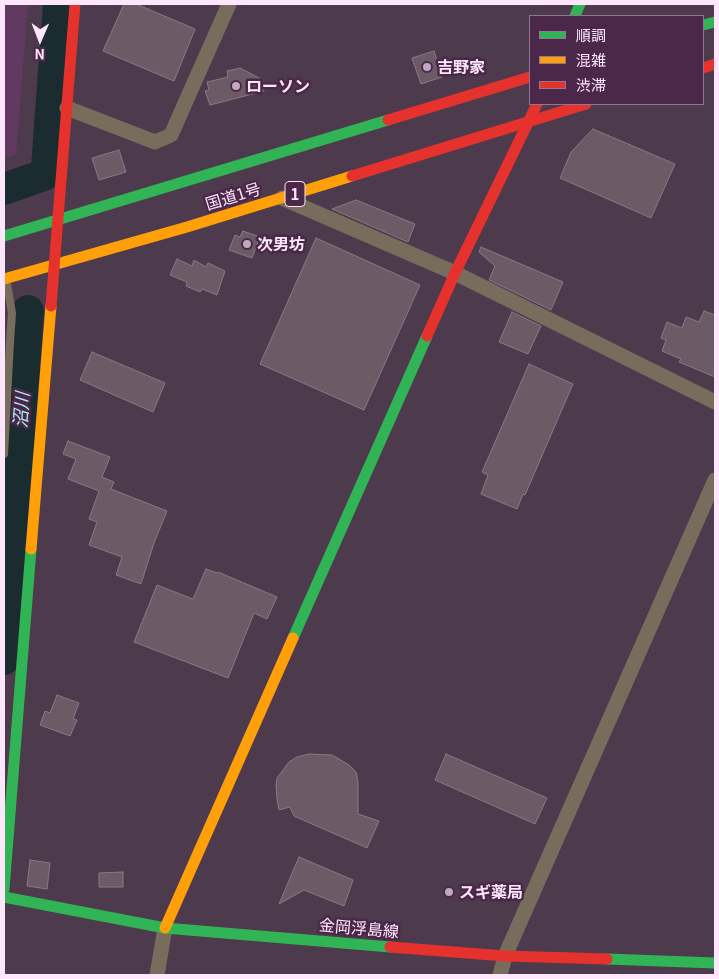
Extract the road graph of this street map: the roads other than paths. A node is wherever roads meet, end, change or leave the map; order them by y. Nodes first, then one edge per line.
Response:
1 (76, 4) edge
2 (230, 4) edge
3 (529, 77) edge
4 (537, 105) edge
5 (583, 105) edge
6 (68, 108) junction
7 (529, 121) junction
8 (281, 198) junction
9 (58, 220) junction
10 (4, 236) edge
11 (55, 264) junction
12 (455, 273) junction
13 (5, 279) edge
14 (715, 402) edge
15 (4, 454) edge
16 (715, 480) edge
17 (4, 889) edge
18 (4, 897) edge
19 (165, 928) junction
20 (505, 956) junction
21 (715, 963) edge
22 (156, 975) edge
23 (500, 975) edge

1 - 6 main road
2 - 6 street
3 - 9 main road, 国道1号
4 - 7 main road
5 - 7 main road, 国道1号 / 1
6 - 9 main road
7 - 8 main road, 国道1号 / 1
7 - 12 main road
8 - 11 main road, 国道1号 / 1
8 - 12 street
9 - 10 main road, 国道1号
9 - 11 main road
11 - 13 main road, 国道1号 / 1
11 - 17 main road
12 - 14 street
12 - 19 main road
13 - 15 lane
16 - 20 street
18 - 19 main road, 金岡浮島線
19 - 20 main road, 金岡浮島線
19 - 22 street
20 - 21 main road, 金岡浮島線
20 - 23 street

